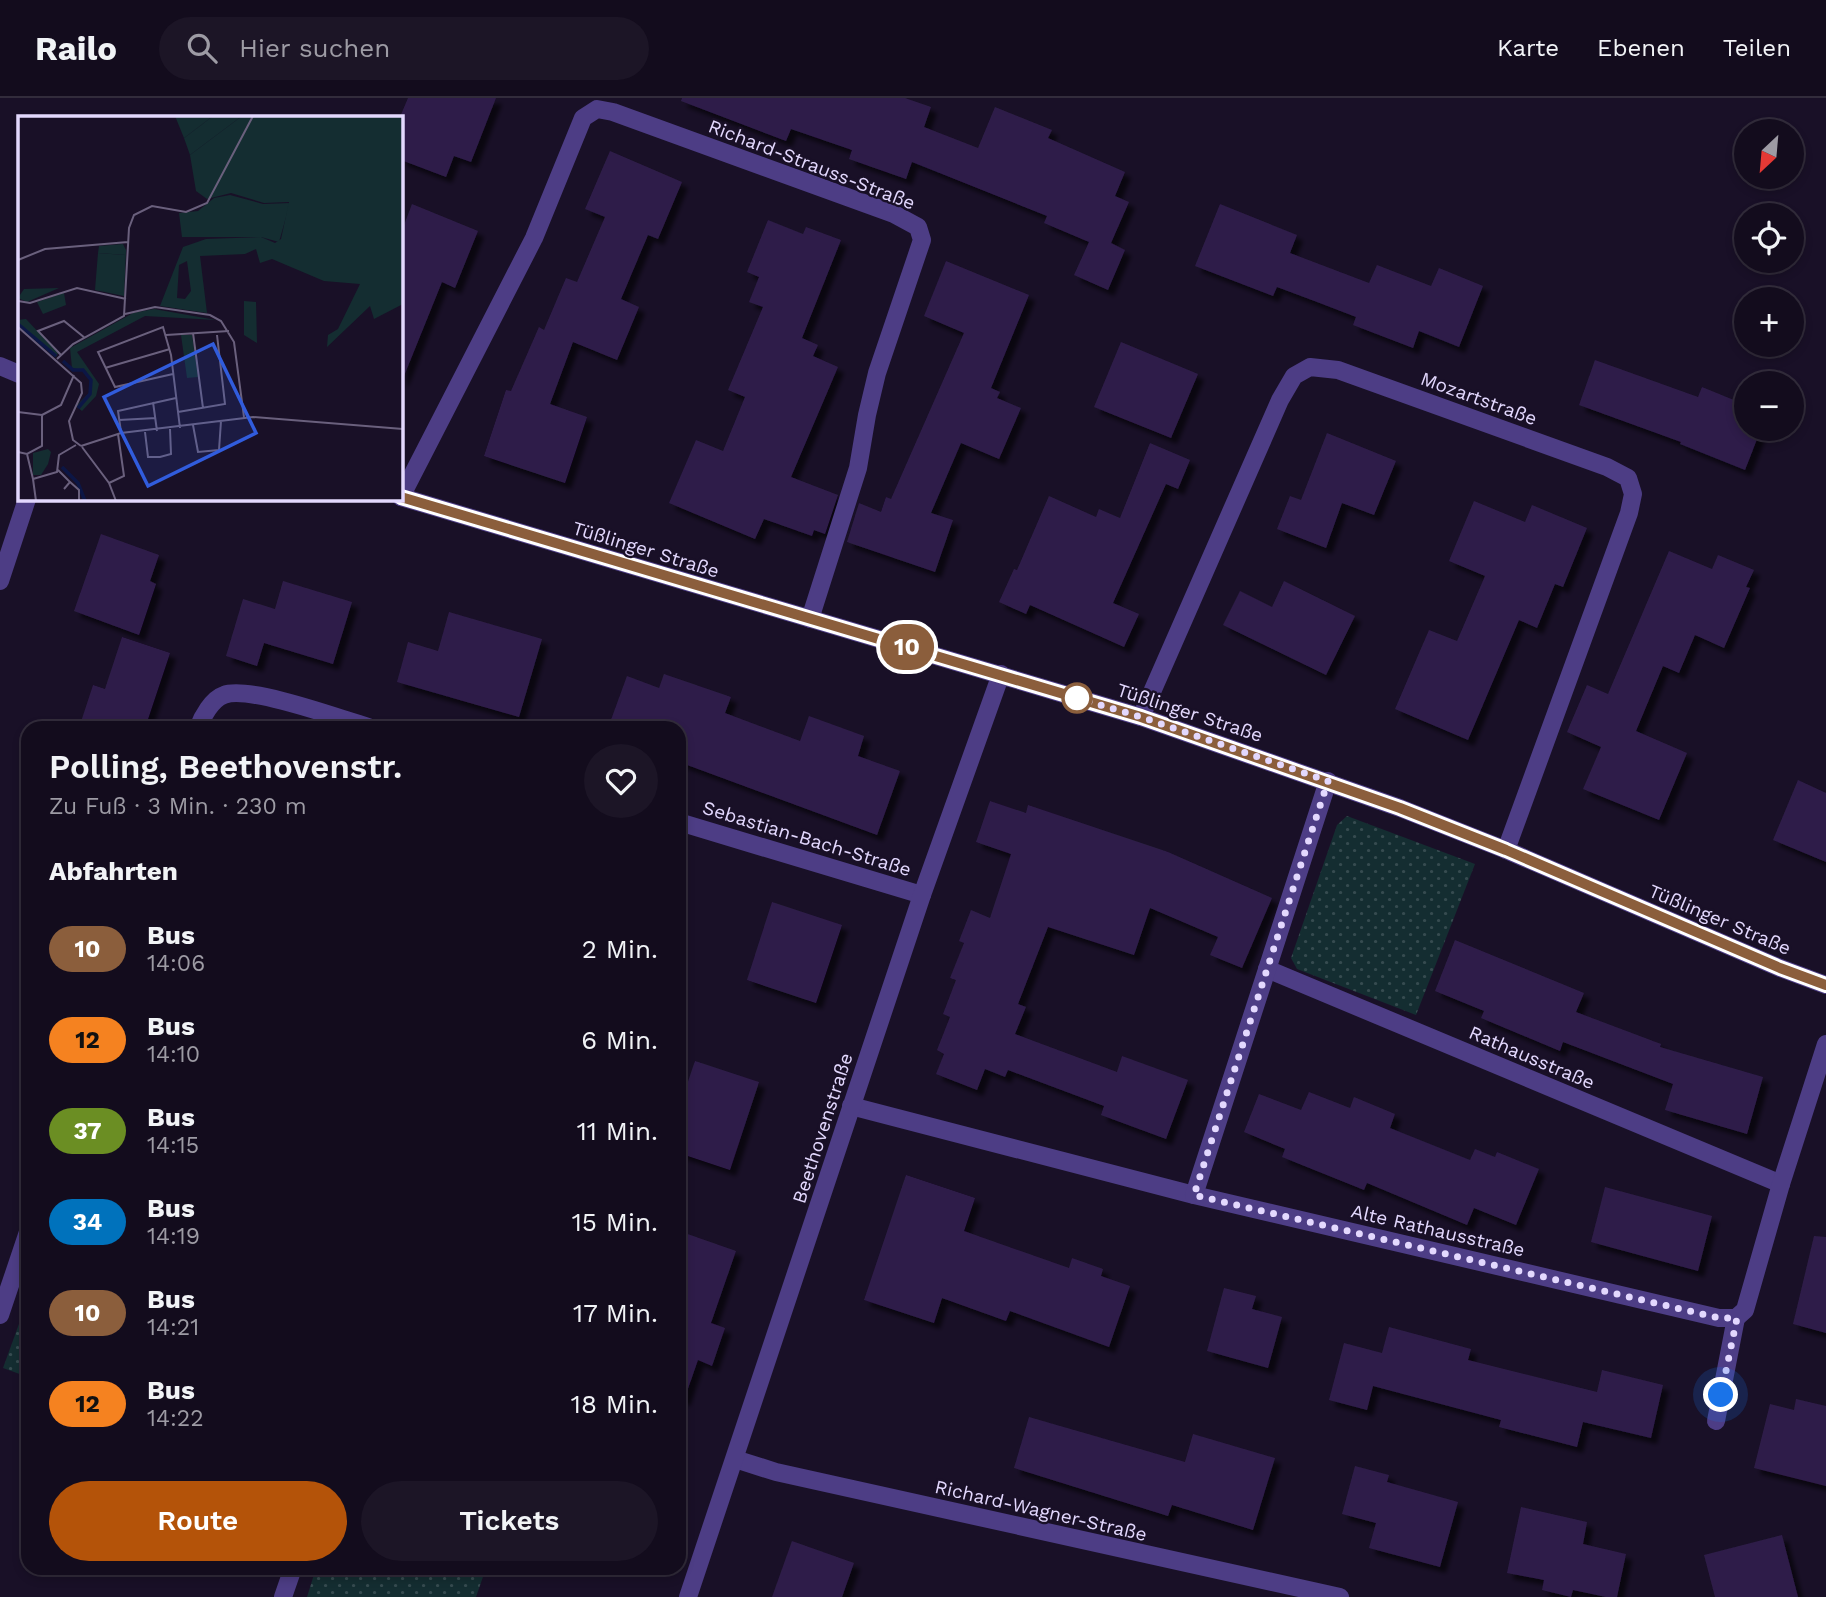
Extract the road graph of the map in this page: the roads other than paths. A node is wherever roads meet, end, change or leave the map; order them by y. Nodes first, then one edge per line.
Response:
1 (0, 366) edge
2 (18, 374) edge
3 (402, 495) edge
4 (402, 497) edge
5 (27, 500) edge
6 (0, 581) edge
7 (810, 620) junction
8 (1000, 674) junction
9 (1141, 717) junction
10 (201, 721) edge
11 (348, 721) edge
12 (1328, 781) junction
13 (686, 824) edge
14 (1506, 850) junction
15 (922, 895) junction
16 (1267, 969) junction
17 (1826, 985) edge
18 (1826, 1044) edge
19 (851, 1106) junction
20 (1781, 1184) junction
21 (1194, 1195) junction
22 (21, 1253) edge
23 (0, 1315) edge
24 (1737, 1318) junction
25 (1716, 1421) dead end
26 (735, 1458) junction
27 (291, 1575) edge
28 (283, 1597) edge
29 (688, 1597) edge
30 (1340, 1597) edge

1 - 2 street
3 - 7 street, Richard-Strauss-Straße
4 - 7 street, Tüßlinger Straße
5 - 6 street
7 - 8 street, Tüßlinger Straße
8 - 9 street, Tüßlinger Straße
8 - 15 street, Beethovenstraße
9 - 12 street, Tüßlinger Straße
9 - 14 street, Mozartstraße
10 - 11 street
12 - 14 street, Tüßlinger Straße
12 - 16 street
13 - 15 street, Sebastian-Bach-Straße
14 - 17 street, Tüßlinger Straße
15 - 19 street, Beethovenstraße
16 - 20 street, Rathausstraße
16 - 21 street
18 - 20 street
19 - 21 street, Alte Rathausstraße
19 - 26 street, Beethovenstraße
20 - 24 street
21 - 24 street, Alte Rathausstraße
22 - 23 street
24 - 25 street
26 - 29 street, Beethovenstraße
26 - 30 street, Richard-Wagner-Straße
27 - 28 street

